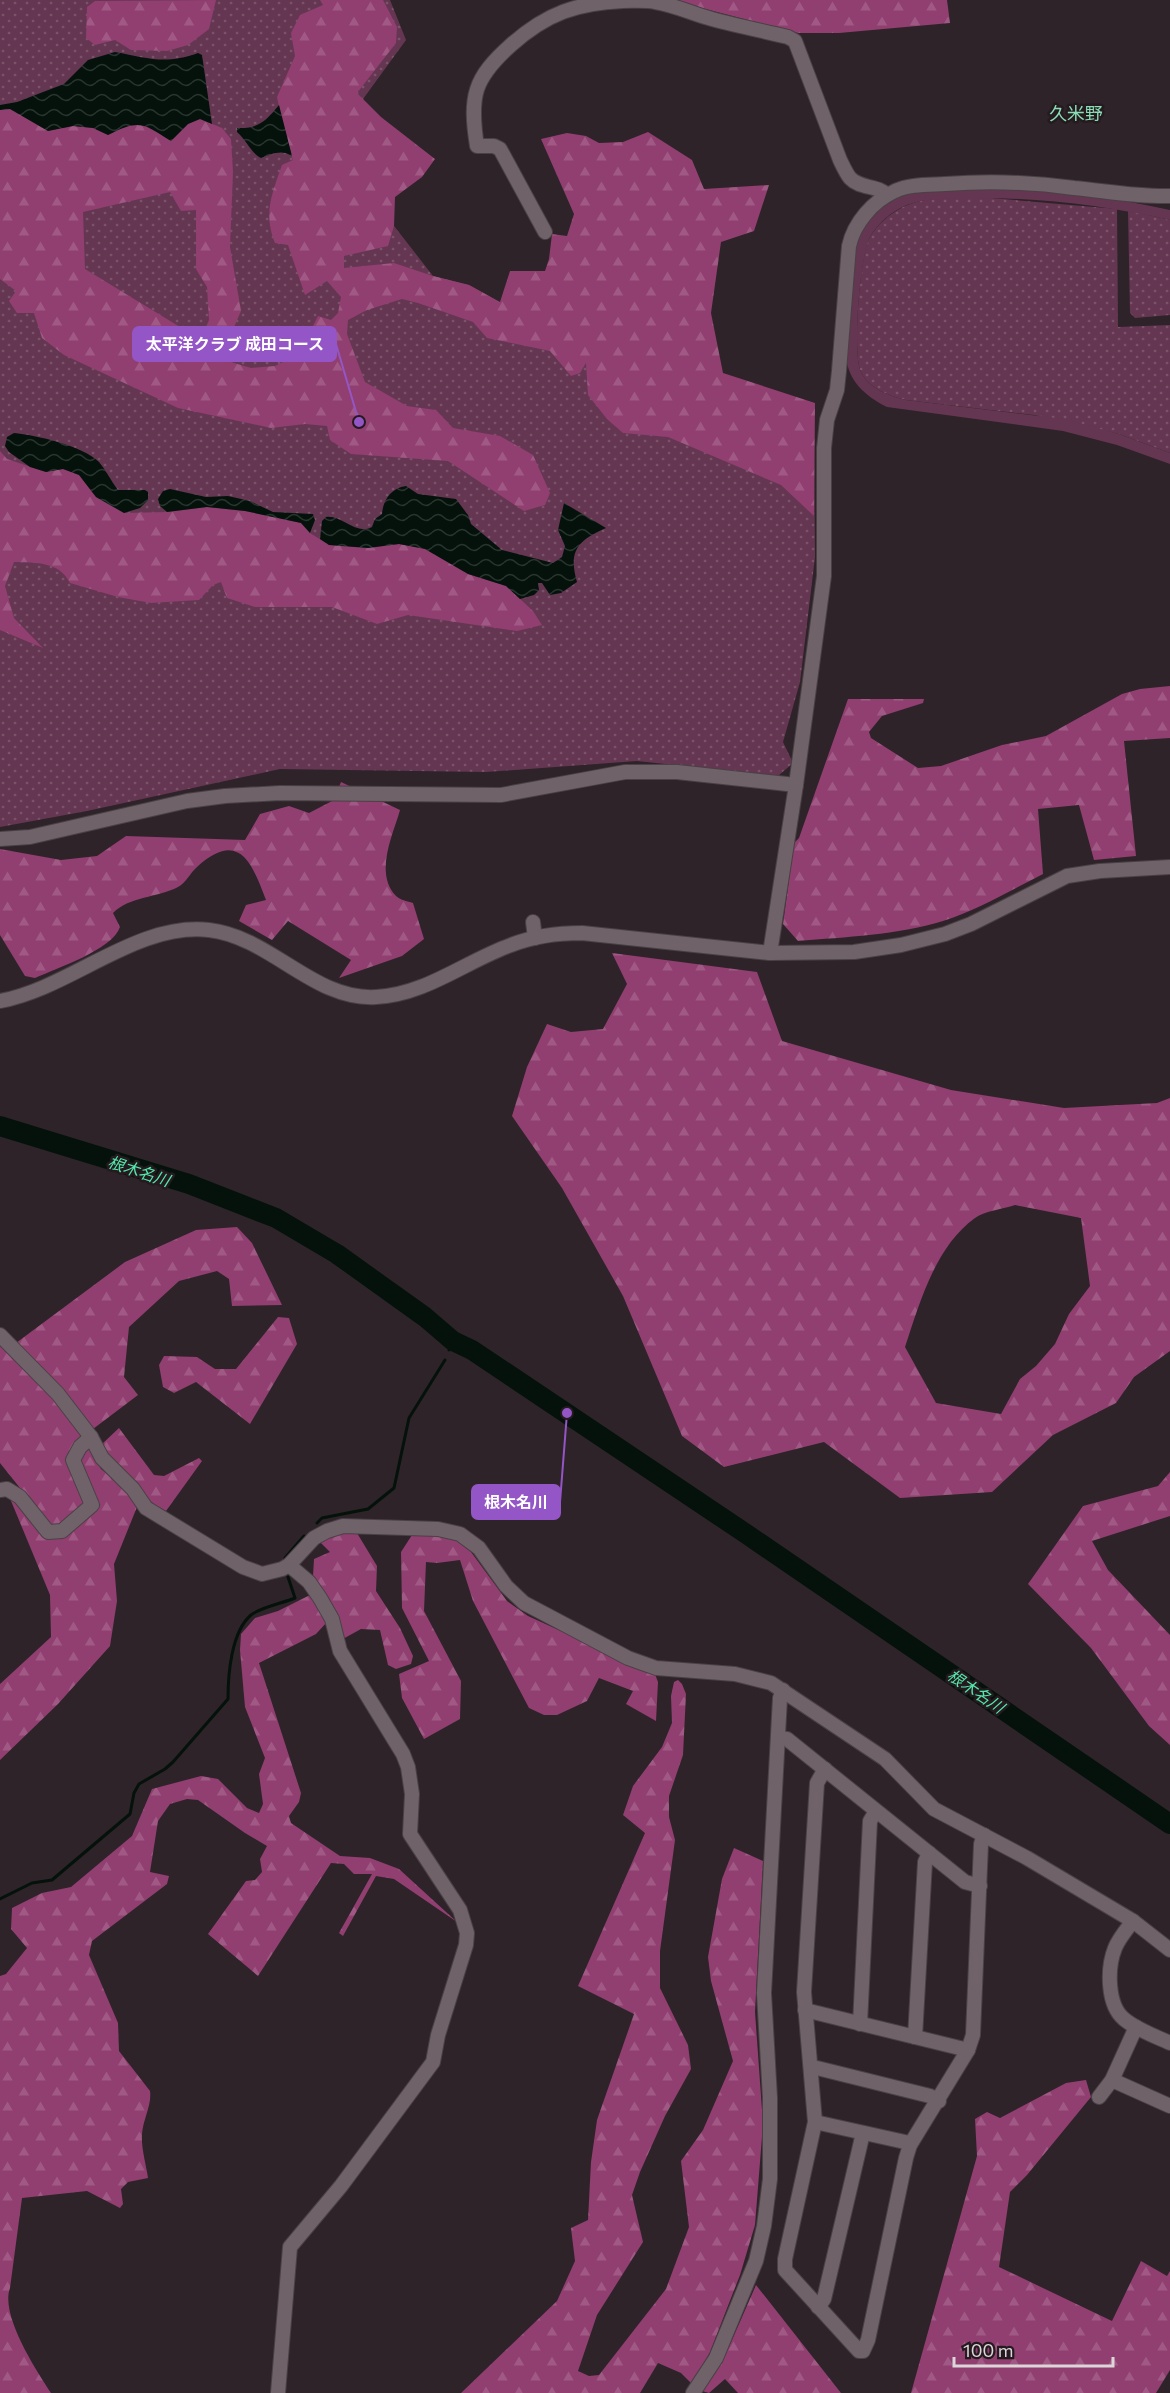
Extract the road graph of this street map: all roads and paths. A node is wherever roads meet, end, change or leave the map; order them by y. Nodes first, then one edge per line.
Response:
1 (887, 195) junction
2 (1170, 196) edge
3 (545, 232) dead end
4 (796, 785) junction
5 (0, 839) edge
6 (1170, 867) edge
7 (533, 922) dead end
8 (536, 938) junction
9 (770, 952) junction
10 (0, 1001) edge
11 (0, 1335) edge
12 (91, 1437) junction
13 (0, 1490) edge
14 (289, 1564) junction
15 (783, 1690) junction
16 (778, 1738) junction
17 (825, 1769) junction
18 (876, 1811) junction
19 (984, 1835) junction
20 (929, 1853) junction
21 (980, 1886) junction
22 (1133, 1921) junction
23 (1170, 1950) edge
24 (805, 2010) junction
25 (860, 2024) junction
26 (1136, 2027) junction
27 (915, 2037) junction
28 (1170, 2043) edge
29 (968, 2050) junction
30 (811, 2069) junction
31 (1112, 2080) junction
32 (1099, 2097) dead end
33 (939, 2101) junction
34 (1170, 2106) edge
35 (815, 2122) junction
36 (863, 2133) junction
37 (910, 2145) junction
38 (818, 2307) junction
39 (278, 2393) edge
40 (693, 2393) edge

1 - 2 street
1 - 3 street
1 - 4 street
4 - 5 street
4 - 9 street
6 - 9 street
7 - 8 street
8 - 9 street
8 - 10 street
11 - 12 street
12 - 13 street
12 - 14 street
14 - 15 street
14 - 39 street
15 - 16 street
15 - 19 street
16 - 17 street
16 - 40 street
17 - 18 street
17 - 24 street
18 - 20 street
18 - 25 street
19 - 21 street
19 - 22 street
20 - 21 street
20 - 27 street
21 - 29 street
22 - 23 street
22 - 26 street
24 - 25 street
24 - 30 street
25 - 27 street
26 - 28 street
26 - 31 street
27 - 29 street
29 - 33 street
30 - 33 street
30 - 35 street
31 - 32 street
31 - 34 street
33 - 37 street
35 - 36 street
35 - 38 street
36 - 37 street
36 - 38 street
37 - 38 street

